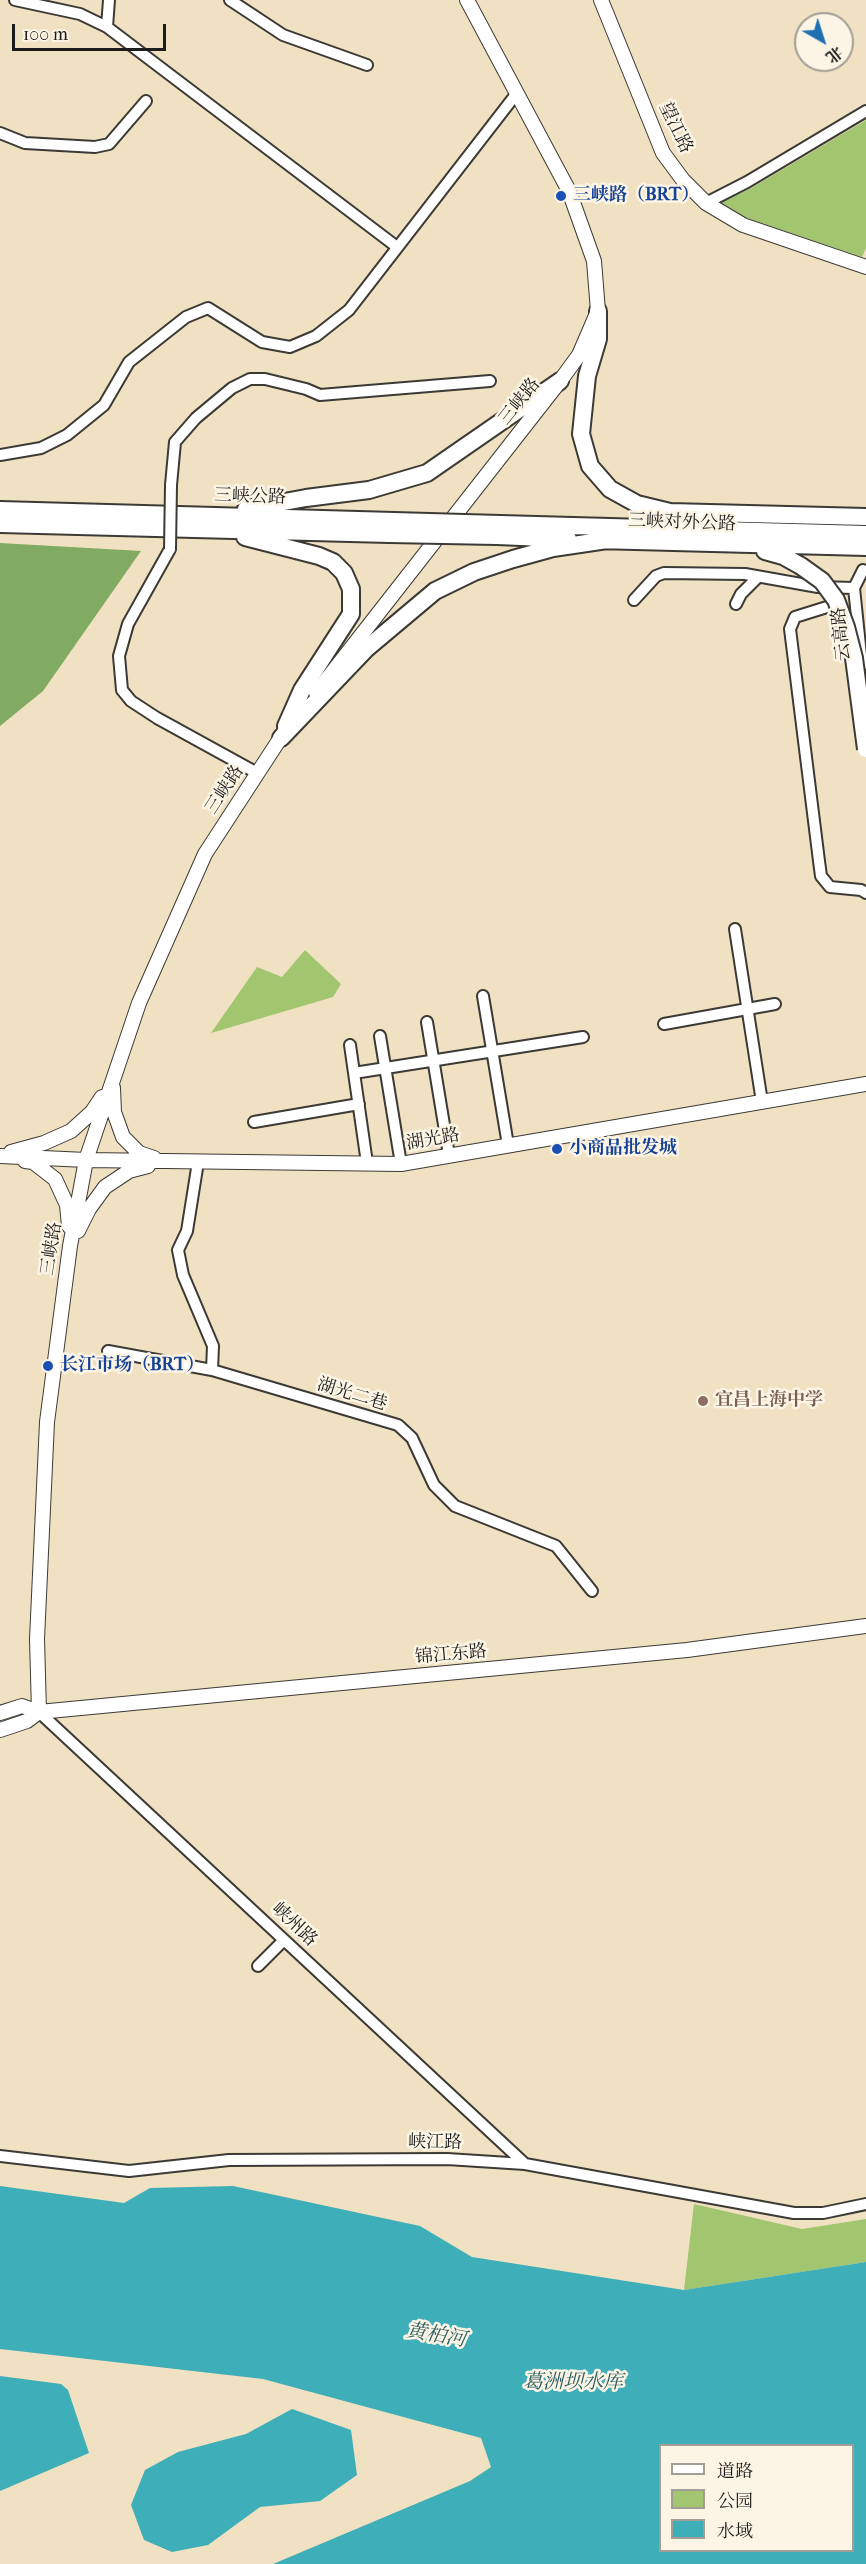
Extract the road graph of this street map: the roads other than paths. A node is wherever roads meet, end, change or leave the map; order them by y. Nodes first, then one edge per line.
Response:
1 (15, 0) edge
2 (109, 0) edge
3 (230, 0) edge
4 (467, 0) edge
5 (601, 0) edge
6 (107, 27) junction
7 (367, 65) dead end
8 (517, 93) junction
9 (146, 101) dead end
10 (866, 111) edge
11 (0, 134) edge
12 (706, 203) junction
13 (397, 247) junction
14 (866, 267) edge
15 (598, 311) junction
16 (490, 381) dead end
17 (560, 381) junction
18 (0, 455) edge
19 (0, 510) edge
20 (866, 518) edge
21 (214, 522) junction
22 (0, 524) edge
23 (498, 530) junction
24 (866, 534) edge
25 (607, 540) junction
26 (738, 544) junction
27 (866, 547) edge
28 (863, 570) dead end
29 (758, 577) junction
30 (854, 588) junction
31 (634, 600) dead end
32 (736, 604) dead end
33 (827, 607) dead end
34 (866, 698) edge
35 (281, 738) junction
36 (866, 749) edge
37 (257, 773) junction
38 (866, 893) edge
39 (735, 929) dead end
40 (483, 996) dead end
41 (776, 1004) dead end
42 (747, 1009) junction
43 (427, 1022) dead end
44 (664, 1024) dead end
45 (380, 1036) dead end
46 (583, 1036) dead end
47 (350, 1046) dead end
48 (492, 1051) junction
49 (434, 1060) junction
50 (386, 1068) junction
51 (354, 1073) junction
52 (113, 1080) junction
53 (866, 1084) edge
54 (762, 1102) junction
55 (359, 1104) junction
56 (254, 1122) dead end
57 (507, 1145) junction
58 (449, 1155) junction
59 (0, 1156) edge
60 (86, 1161) junction
61 (165, 1161) junction
62 (198, 1162) junction
63 (367, 1163) junction
64 (401, 1164) junction
65 (70, 1246) junction
66 (108, 1351) dead end
67 (212, 1370) junction
68 (592, 1591) dead end
69 (866, 1626) edge
70 (39, 1712) junction
71 (0, 1713) edge
72 (0, 1730) edge
73 (284, 1940) junction
74 (258, 1966) dead end
75 (0, 2156) edge
76 (525, 2164) junction
77 (866, 2204) edge

1 - 6 street
2 - 6 street
3 - 7 street
4 - 8 main road, 三峡路
5 - 12 main road, 望江路
6 - 13 street
8 - 13 street
8 - 15 main road, 三峡路
9 - 11 street
10 - 12 street
12 - 14 main road, 望江路
13 - 18 street
15 - 17 main road, 三峡路
15 - 20 highway
16 - 37 street, bridge
17 - 21 highway
17 - 35 main road, 三峡路
19 - 21 highway, 三峡公路
21 - 22 highway, 三峡公路
21 - 23 highway, 三峡公路, bridge
21 - 35 highway
23 - 24 highway, 三峡对外公路
23 - 25 highway, 三峡对外公路
25 - 26 highway, 三峡对外公路
25 - 35 highway
26 - 27 highway, 三峡对外公路
26 - 36 highway, bridge
28 - 30 street, 云高路
29 - 30 street
29 - 31 street
29 - 32 street
30 - 34 street, 云高路
33 - 38 street
35 - 37 main road, 三峡路
37 - 52 main road, 三峡路
39 - 42 street
40 - 48 street
41 - 42 street
42 - 44 street
42 - 54 street
43 - 49 street
45 - 50 street
46 - 48 street
47 - 51 street
48 - 49 street
48 - 57 street
49 - 50 street
49 - 58 street
50 - 51 street
50 - 64 street
51 - 55 street
52 - 59 main road
52 - 60 main road, 三峡路
52 - 61 main road
53 - 54 main road, 湖光路
54 - 57 main road, 湖光路
55 - 56 street
55 - 63 street
57 - 58 main road, 湖光路
58 - 64 main road, 湖光路
59 - 60 main road, 湖光路
59 - 65 main road
60 - 61 main road, 湖光路
60 - 65 main road, 三峡路
61 - 62 main road, 湖光路
61 - 65 main road
62 - 63 main road, 湖光路
62 - 67 street
63 - 64 main road, 湖光路
65 - 70 main road, 三峡路
66 - 67 street, 湖光二巷
67 - 68 street, 湖光二巷
69 - 70 main road, 锦江东路
70 - 71 main road
70 - 72 main road
70 - 73 street, 峡州路
73 - 74 street
73 - 76 street, 峡州路
75 - 76 street, 峡江路
76 - 77 street, 峡江路

